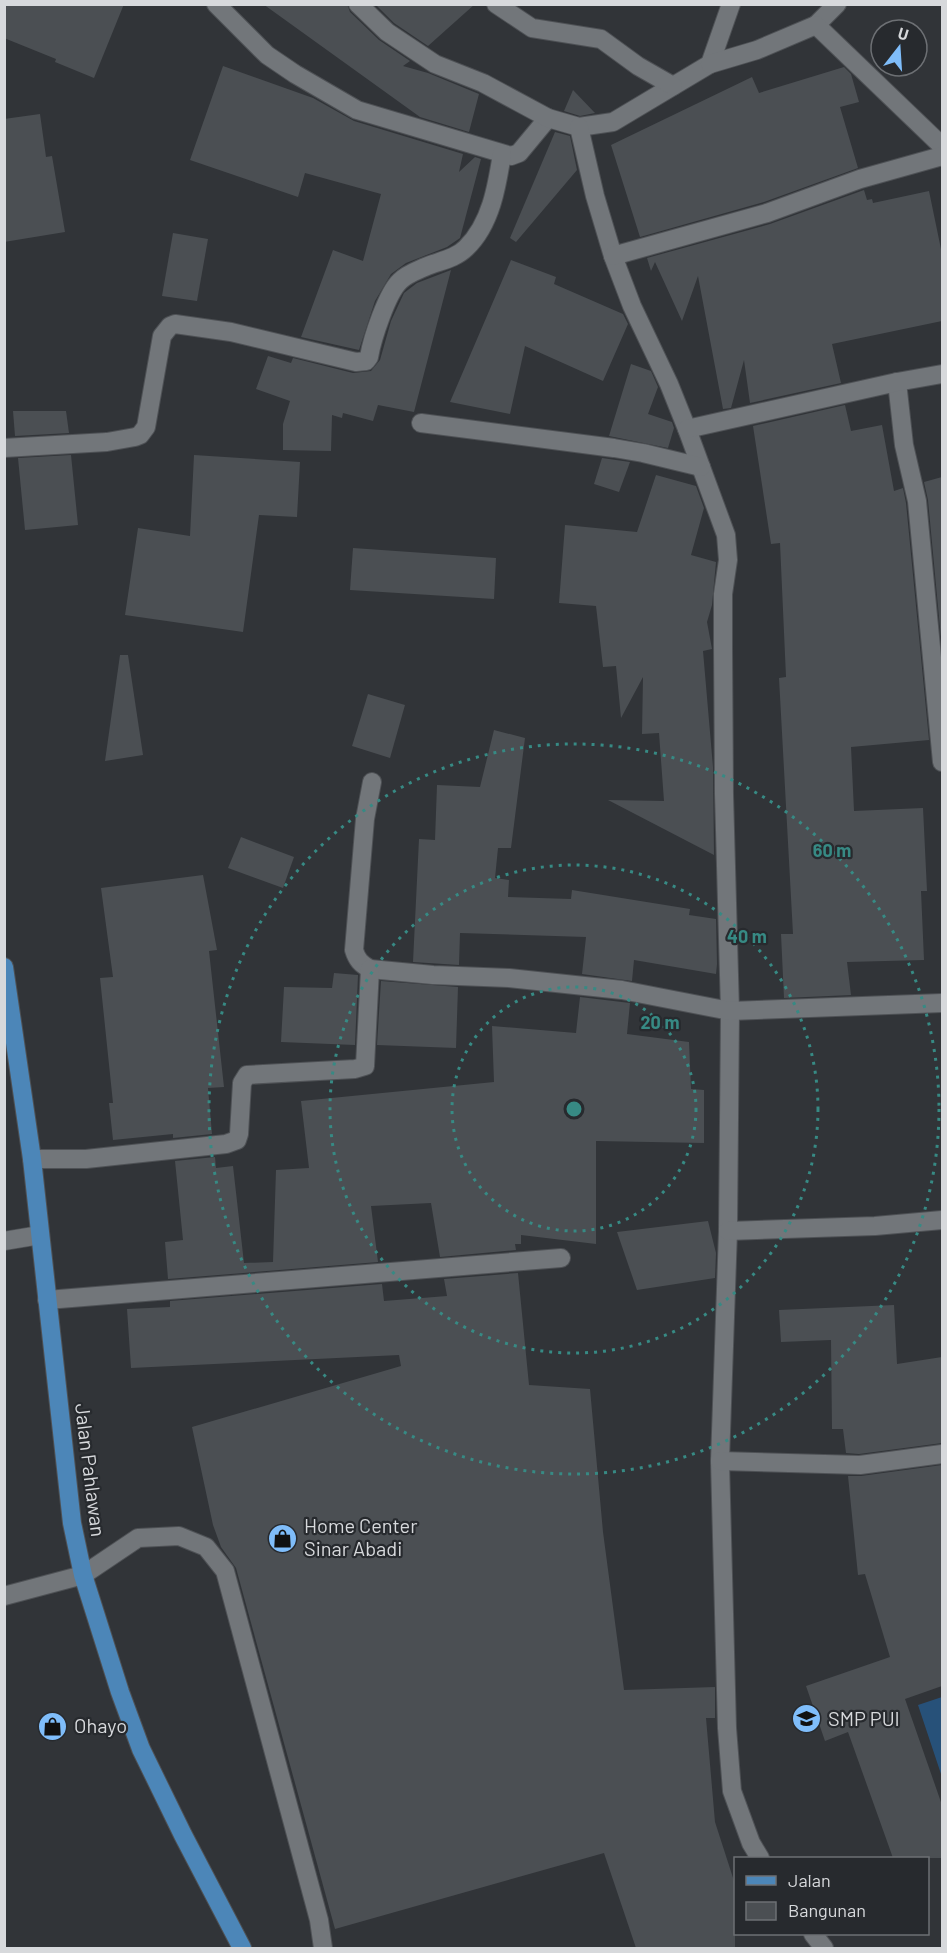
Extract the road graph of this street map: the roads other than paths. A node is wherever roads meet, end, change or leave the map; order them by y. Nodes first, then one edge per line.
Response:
1 (216, 4) edge
2 (358, 4) edge
3 (496, 4) edge
4 (731, 4) edge
5 (837, 4) edge
6 (816, 25) junction
7 (710, 64) junction
8 (673, 86) junction
9 (548, 118) junction
10 (579, 127) junction
11 (942, 146) edge
12 (502, 154) junction
13 (942, 156) edge
14 (613, 256) junction
15 (942, 374) edge
16 (897, 382) junction
17 (421, 423) dead end
18 (687, 429) junction
19 (4, 448) edge
20 (701, 467) junction
21 (942, 762) edge
22 (372, 782) dead end
23 (4, 967) edge
24 (370, 969) junction
25 (942, 1003) edge
26 (730, 1011) junction
27 (32, 1159) junction
28 (942, 1220) edge
29 (728, 1231) junction
30 (40, 1235) junction
31 (4, 1241) edge
32 (561, 1258) dead end
33 (47, 1299) junction
34 (942, 1454) edge
35 (720, 1461) junction
36 (83, 1575) junction
37 (4, 1596) edge
38 (759, 1857) edge
39 (814, 1935) edge
40 (242, 1948) edge
41 (323, 1948) edge
42 (824, 1948) edge

1 - 12 street
2 - 9 street
3 - 8 street
4 - 7 street
5 - 6 street
6 - 7 street
6 - 11 street
7 - 8 street
8 - 10 street
9 - 10 street
9 - 12 street
10 - 14 street
12 - 19 street
13 - 14 street
14 - 18 street
15 - 16 street
16 - 18 street
16 - 21 street
17 - 20 street
18 - 20 street
20 - 26 street
22 - 24 street
23 - 27 main road, Jalan Pahlawan
24 - 26 street
24 - 27 street
25 - 26 street
26 - 29 street
27 - 30 main road, Jalan Pahlawan
28 - 29 street
29 - 35 street
30 - 31 street
30 - 33 main road, Jalan Pahlawan
32 - 33 street
33 - 36 main road, Jalan Pahlawan
34 - 35 street
35 - 38 street
36 - 37 street
36 - 40 main road, Jalan Pahlawan
36 - 41 street
39 - 42 street

